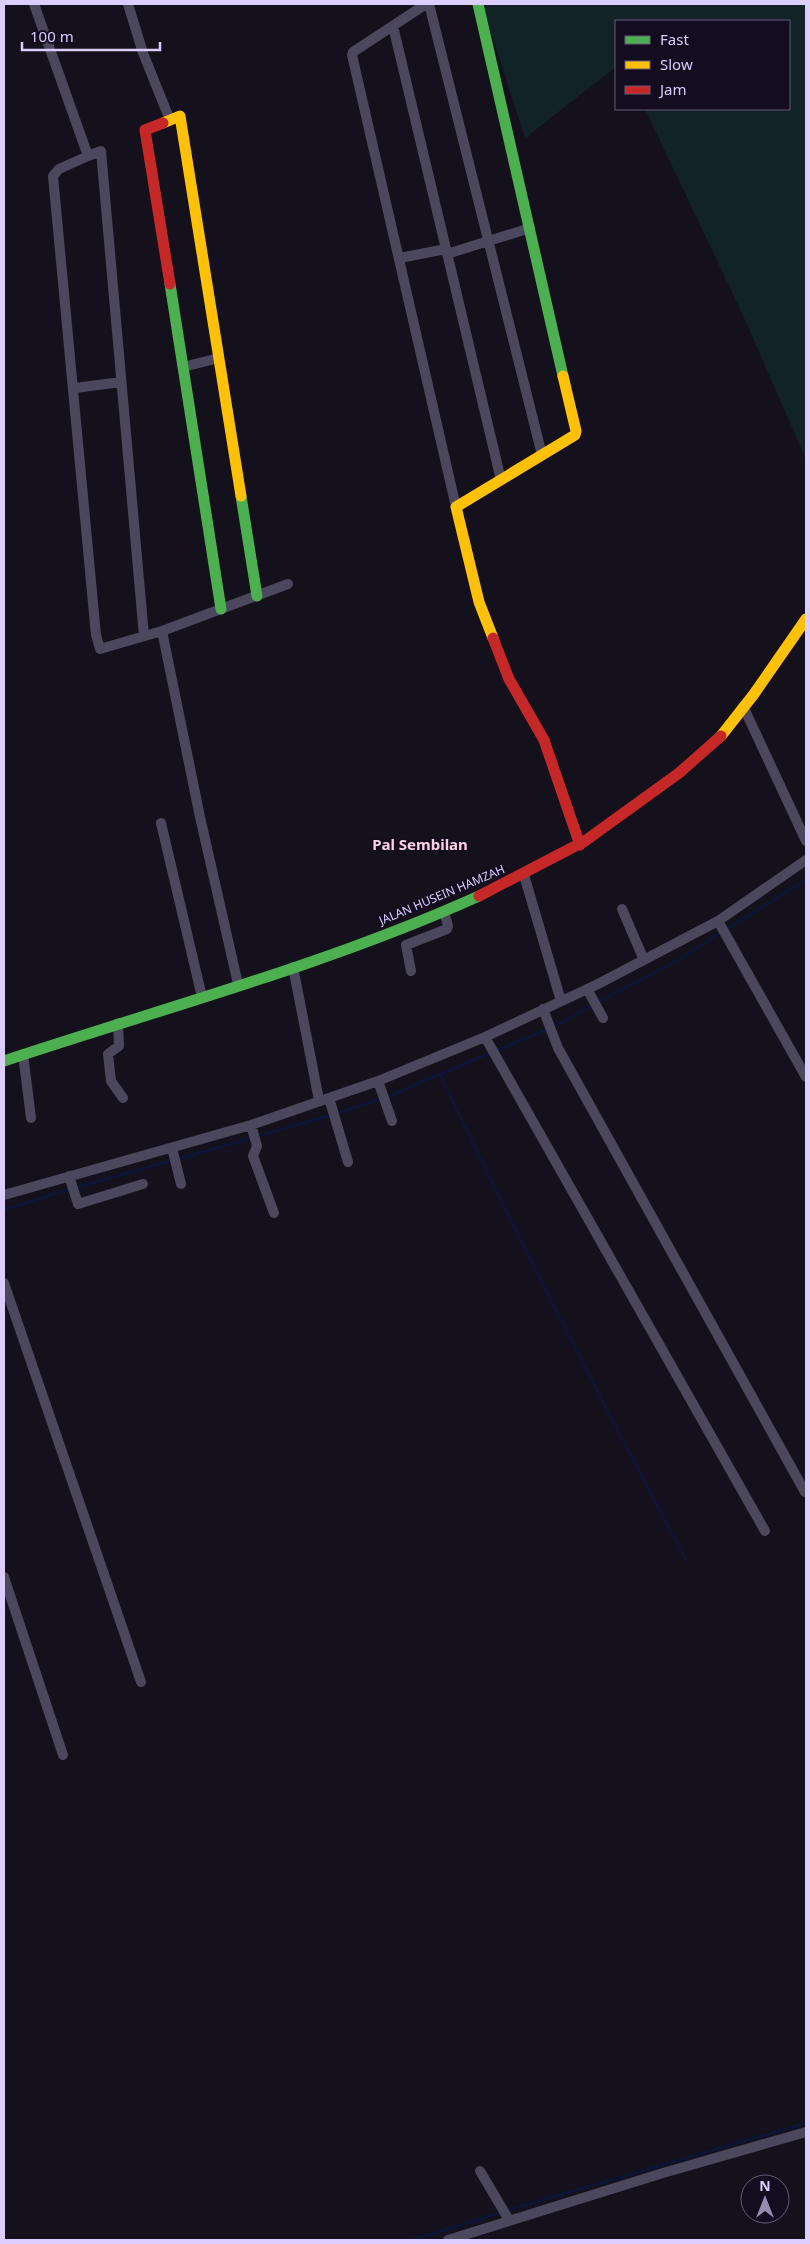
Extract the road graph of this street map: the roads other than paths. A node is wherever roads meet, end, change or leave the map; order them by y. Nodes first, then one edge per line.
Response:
1 (34, 4) edge
2 (128, 4) edge
3 (428, 4) edge
4 (478, 4) edge
5 (393, 26) junction
6 (170, 120) junction
7 (88, 156) junction
8 (530, 228) junction
9 (488, 240) junction
10 (447, 251) junction
11 (400, 258) junction
12 (219, 358) junction
13 (183, 367) junction
14 (121, 382) junction
15 (75, 388) junction
16 (542, 455) junction
17 (501, 480) junction
18 (456, 507) junction
19 (288, 584) dead end
20 (257, 596) junction
21 (221, 609) junction
22 (806, 619) edge
23 (162, 632) junction
24 (144, 636) junction
25 (743, 706) junction
26 (161, 822) dead end
27 (806, 840) edge
28 (580, 844) junction
29 (806, 860) edge
30 (524, 875) junction
31 (622, 909) dead end
32 (444, 911) junction
33 (719, 922) junction
34 (644, 960) junction
35 (292, 967) junction
36 (411, 971) dead end
37 (238, 984) junction
38 (587, 990) junction
39 (202, 997) junction
40 (561, 1001) junction
41 (544, 1011) junction
42 (603, 1018) dead end
43 (118, 1023) junction
44 (486, 1038) junction
45 (23, 1054) junction
46 (4, 1060) edge
47 (806, 1077) edge
48 (379, 1083) junction
49 (123, 1098) dead end
50 (326, 1100) junction
51 (31, 1118) dead end
52 (392, 1121) dead end
53 (252, 1129) junction
54 (172, 1151) junction
55 (348, 1162) dead end
56 (70, 1179) junction
57 (143, 1184) dead end
58 (182, 1184) dead end
59 (4, 1195) edge
60 (274, 1213) dead end
61 (4, 1283) edge
62 (805, 1492) dead end
63 (765, 1531) dead end
64 (4, 1577) edge
65 (141, 1682) dead end
66 (63, 1755) dead end
67 (806, 2132) edge
68 (480, 2171) dead end
69 (504, 2213) junction
70 (448, 2240) edge

1 - 7 street
2 - 6 street
3 - 5 street
3 - 9 street
4 - 8 street
5 - 10 street
5 - 11 street
6 - 12 street
6 - 13 street
7 - 14 street
7 - 15 street
8 - 9 street
8 - 16 street
9 - 10 street
9 - 16 street
10 - 11 street
10 - 17 street
11 - 18 street
12 - 13 street
12 - 20 street
13 - 21 street
14 - 15 street
14 - 24 street
15 - 24 street
16 - 17 street
17 - 18 street
18 - 28 street
19 - 20 street
20 - 21 street
21 - 23 street
22 - 25 street, JALAN HUSEIN HAMZAH
23 - 24 street
23 - 37 street
25 - 27 street
25 - 28 street, JALAN HUSEIN HAMZAH
26 - 39 street
28 - 30 street, JALAN HUSEIN HAMZAH
29 - 33 street
30 - 32 street, JALAN HUSEIN HAMZAH
30 - 40 street
31 - 34 street
32 - 35 street, JALAN HUSEIN HAMZAH
32 - 36 street
33 - 34 street
33 - 47 street
34 - 38 street
35 - 37 street, JALAN HUSEIN HAMZAH
35 - 50 street
37 - 39 street, JALAN HUSEIN HAMZAH
38 - 40 street
38 - 42 street
39 - 43 street, JALAN HUSEIN HAMZAH
40 - 41 street
41 - 44 street
41 - 62 street
43 - 45 street, JALAN HUSEIN HAMZAH
43 - 49 street
44 - 48 street
44 - 63 street
45 - 46 street, JALAN HUSEIN HAMZAH
45 - 51 street
48 - 50 street
48 - 52 street
50 - 53 street
50 - 55 street
53 - 54 street
53 - 60 street
54 - 56 street
54 - 58 street
56 - 57 street
56 - 59 street
61 - 65 street
64 - 66 street
67 - 69 street
68 - 69 street
69 - 70 street

